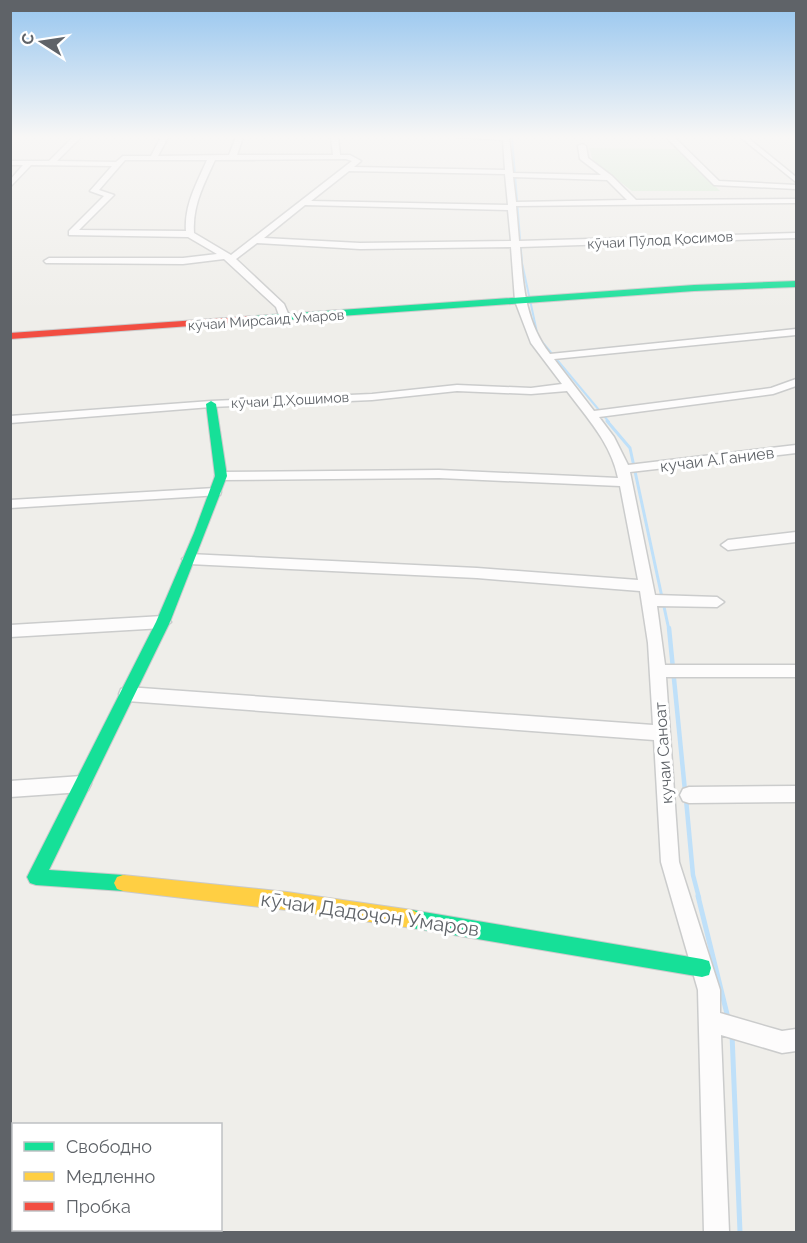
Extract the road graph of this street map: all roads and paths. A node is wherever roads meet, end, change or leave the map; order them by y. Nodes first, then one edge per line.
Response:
1 (110, 195) edge
2 (195, 195) edge
3 (314, 195) edge
4 (513, 195) edge
5 (626, 195) edge
6 (796, 201) edge
7 (303, 203) junction
8 (635, 204) junction
9 (515, 205) junction
10 (190, 234) junction
11 (796, 235) edge
12 (254, 240) junction
13 (519, 244) junction
14 (228, 258) junction
15 (49, 261) dead end
16 (796, 284) edge
17 (526, 301) junction
18 (285, 318) junction
19 (796, 332) edge
20 (10, 336) edge
21 (552, 356) junction
22 (796, 382) edge
23 (570, 387) junction
24 (211, 404) junction
25 (598, 414) junction
26 (10, 420) edge
27 (796, 449) edge
28 (629, 472) junction
29 (221, 476) junction
30 (215, 492) junction
31 (10, 504) edge
32 (796, 537) edge
33 (728, 544) dead end
34 (189, 559) junction
35 (656, 597) junction
36 (717, 602) dead end
37 (163, 622) junction
38 (10, 631) edge
39 (669, 671) junction
40 (796, 671) edge
41 (127, 694) junction
42 (662, 733) junction
43 (82, 784) junction
44 (10, 789) edge
45 (796, 794) edge
46 (689, 795) dead end
47 (702, 968) junction
48 (723, 1025) junction
49 (796, 1040) edge
50 (717, 1233) edge

1 - 10 street
2 - 10 street
3 - 7 street
4 - 9 street, кучаи Саноат
5 - 8 street
6 - 8 street
7 - 9 street
7 - 12 street
8 - 9 street
9 - 13 street, кучаи Саноат
10 - 14 street
11 - 13 street, кӯчаи Пӯлод Қосимов
12 - 13 street, кӯчаи Пӯлод Қосимов
12 - 14 street
13 - 17 street, кучаи Саноат
14 - 15 street
14 - 18 street
16 - 17 street, кӯчаи Мирсаид Умаров
17 - 18 street, кӯчаи Мирсаид Умаров
17 - 21 street, кучаи Саноат
18 - 20 street, кӯчаи Мирсаид Умаров
19 - 21 street
21 - 23 street, кучаи Саноат
22 - 25 street
23 - 24 street, кӯчаи Д.Ҳошимов
23 - 25 street, кучаи Саноат
24 - 26 street, кӯчаи Д.Ҳошимов
24 - 29 street
25 - 28 street, кучаи Саноат
27 - 28 street, кучаи А.Ганиев
28 - 29 street
28 - 35 street, кучаи Саноат
29 - 30 street
30 - 31 street
30 - 34 street
32 - 33 street
34 - 35 street
34 - 37 street
35 - 36 street
35 - 39 street, кучаи Саноат
37 - 38 street
37 - 41 street
39 - 40 street
39 - 42 street, кучаи Саноат
41 - 42 street
41 - 43 street
42 - 47 street, кучаи Саноат
43 - 44 street
43 - 47 street, кӯчаи Дадоҷон Умаров
45 - 46 street
47 - 48 street, кучаи Саноат
48 - 49 street
48 - 50 street, кучаи Саноат

